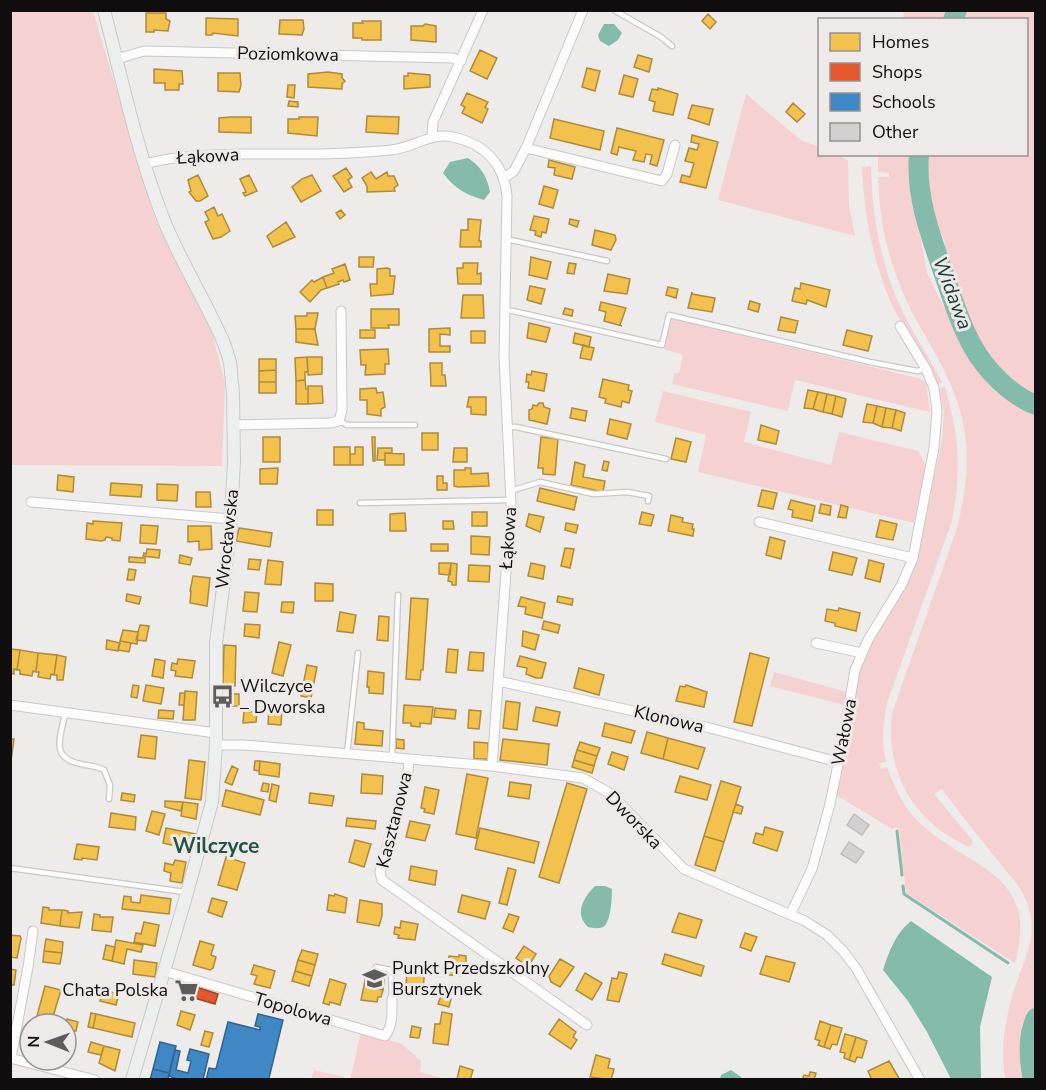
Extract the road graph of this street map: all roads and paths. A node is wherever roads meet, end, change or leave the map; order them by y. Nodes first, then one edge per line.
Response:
1 (104, 10) edge
2 (483, 10) edge
3 (584, 10) edge
4 (614, 10) edge
5 (672, 45) dead end
6 (117, 59) junction
7 (461, 61) junction
8 (432, 137) junction
9 (675, 145) dead end
10 (526, 148) junction
11 (145, 164) junction
12 (504, 178) junction
13 (506, 239) junction
14 (607, 261) dead end
15 (504, 310) junction
16 (341, 311) dead end
17 (900, 326) dead end
18 (926, 369) junction
19 (339, 421) junction
20 (234, 425) junction
21 (415, 425) dead end
22 (508, 427) junction
23 (666, 459) dead end
24 (511, 496) junction
25 (648, 501) dead end
26 (31, 502) dead end
27 (360, 503) dead end
28 (231, 519) junction
29 (759, 522) dead end
30 (913, 558) junction
31 (398, 595) dead end
32 (816, 643) dead end
33 (358, 653) dead end
34 (862, 653) junction
35 (498, 681) junction
36 (10, 705) edge
37 (65, 714) junction
38 (216, 739) junction
39 (347, 754) junction
40 (392, 758) junction
41 (409, 759) junction
42 (838, 762) junction
43 (492, 766) junction
44 (109, 799) dead end
45 (10, 868) edge
46 (187, 893) junction
47 (791, 913) junction
48 (33, 931) dead end
49 (376, 967) dead end
50 (164, 971) junction
51 (392, 999) joint
52 (587, 1025) dead end
53 (11, 1058) edge
54 (95, 1080) edge
55 (132, 1080) edge
56 (920, 1080) edge

1 - 6 street, Wrocławska
2 - 7 street
3 - 10 street
4 - 5 lane
6 - 7 street, Poziomkowa
6 - 11 street, Wrocławska
7 - 8 street
8 - 11 street, Łąkowa
8 - 12 street, Łąkowa
9 - 10 street
10 - 12 street
11 - 20 street, Wrocławska
12 - 13 street, Łąkowa
13 - 14 lane
13 - 15 street, Łąkowa
15 - 18 lane
15 - 22 street, Łąkowa
16 - 19 street
17 - 18 street, Wałowa
18 - 30 street, Wałowa
19 - 20 street
19 - 21 lane
20 - 28 street, Wrocławska
22 - 23 lane
22 - 24 street, Łąkowa
24 - 25 lane
24 - 27 lane
24 - 35 street, Łąkowa
26 - 28 street
28 - 38 street, Wrocławska
29 - 30 street
30 - 34 street, Wałowa
31 - 40 lane
32 - 34 street
33 - 39 lane
34 - 42 street, Wałowa
35 - 42 street, Klonowa
35 - 43 street, Łąkowa
36 - 37 street, Dworska
37 - 38 street, Dworska
37 - 44 lane
38 - 39 street, Dworska
38 - 46 street, Wrocławska
39 - 40 street, Dworska
40 - 41 street, Dworska
41 - 43 street, Dworska
41 - 52 street, Kasztanowa
42 - 47 street, Wałowa
43 - 47 street, Dworska
45 - 46 lane
46 - 50 street, Wrocławska
47 - 56 street, Dworska
48 - 53 street
49 - 51 lane
50 - 51 street, Topolowa
50 - 55 street, Wrocławska
53 - 54 street

